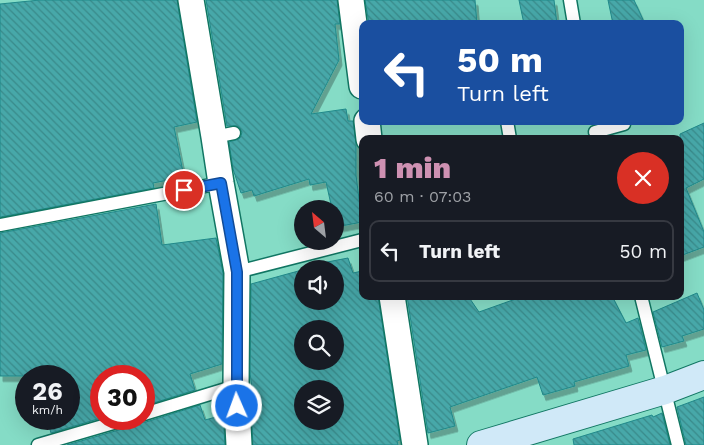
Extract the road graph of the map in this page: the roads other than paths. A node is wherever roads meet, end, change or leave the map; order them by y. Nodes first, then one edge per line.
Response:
1 (191, 0) edge
2 (351, 0) edge
3 (570, 0) edge
4 (573, 20) edge
5 (359, 63) edge
6 (620, 125) edge
7 (594, 131) edge
8 (221, 183) junction
9 (0, 226) edge
10 (359, 241) edge
11 (237, 272) junction
12 (393, 300) edge
13 (642, 300) edge
14 (704, 375) edge
15 (236, 386) junction
16 (665, 390) junction
17 (155, 411) edge
18 (90, 430) edge
19 (38, 445) edge
20 (238, 445) edge
21 (415, 445) edge
22 (481, 445) edge
23 (678, 445) edge

1 - 8 street
2 - 5 street
3 - 4 lane
6 - 7 lane
8 - 9 lane
8 - 11 street
10 - 11 lane
11 - 15 street
12 - 21 street
13 - 16 lane
14 - 16 street
15 - 17 lane
15 - 20 street
16 - 22 street
16 - 23 lane
18 - 19 lane

